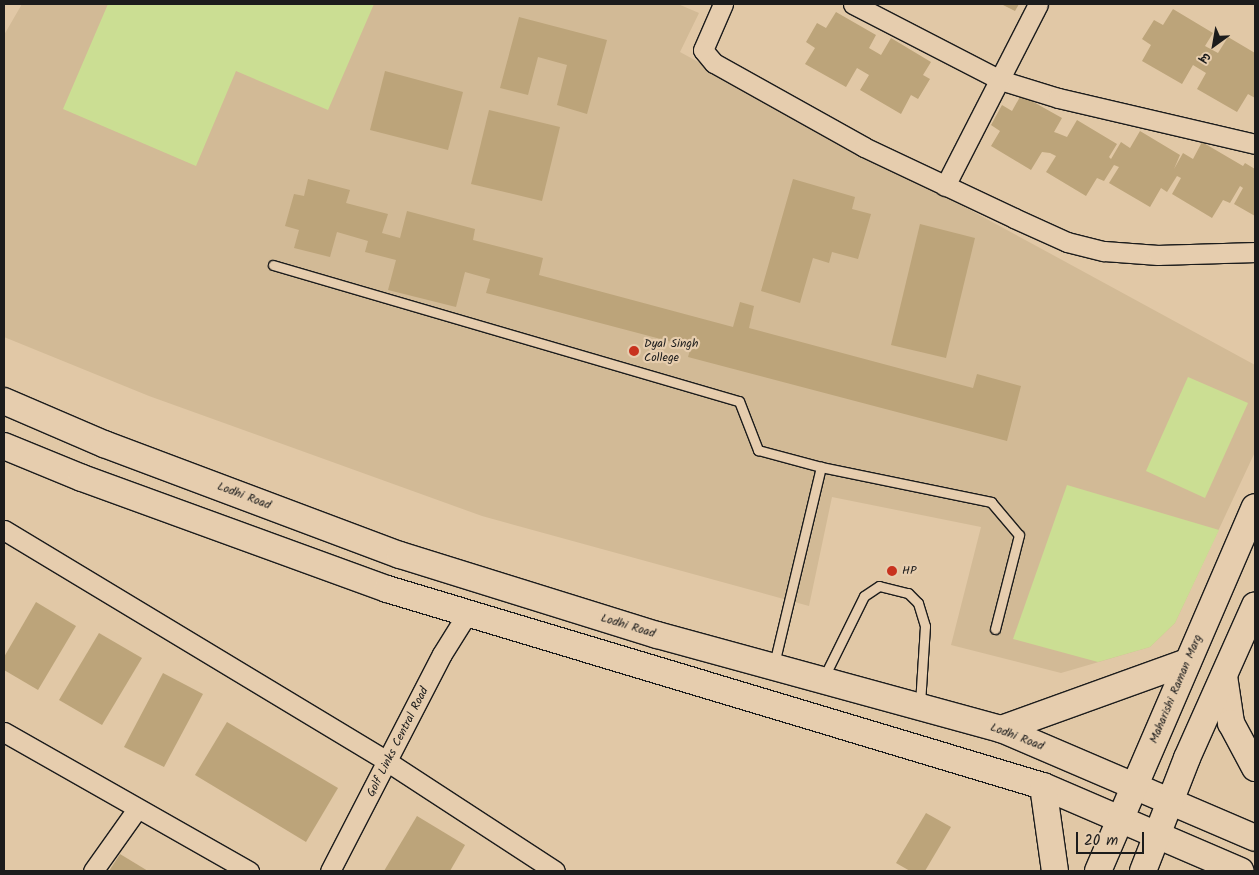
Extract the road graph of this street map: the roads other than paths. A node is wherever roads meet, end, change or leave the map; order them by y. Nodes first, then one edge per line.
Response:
1 (723, 4) edge
2 (853, 4) edge
3 (1038, 4) edge
4 (1000, 80) junction
5 (1255, 144) edge
6 (945, 186) junction
7 (1255, 252) edge
8 (273, 266) dead end
9 (4, 401) edge
10 (4, 446) edge
11 (821, 467) junction
12 (1255, 506) edge
13 (4, 530) edge
14 (1255, 605) edge
15 (468, 614) junction
16 (995, 629) dead end
17 (1187, 662) junction
18 (774, 667) junction
19 (1224, 676) junction
20 (822, 680) junction
21 (920, 706) junction
22 (1002, 729) junction
23 (4, 732) edge
24 (388, 762) junction
25 (1255, 768) edge
26 (1043, 786) junction
27 (1134, 786) junction
28 (1171, 803) junction
29 (137, 809) junction
30 (1120, 820) junction
31 (1158, 836) junction
32 (1255, 838) edge
33 (93, 871) edge
34 (249, 871) edge
35 (330, 871) edge
36 (555, 871) edge
37 (1055, 871) edge
38 (1098, 871) edge
39 (1143, 871) edge
40 (1240, 871) edge

1 - 6 street
2 - 4 street
3 - 4 street
4 - 5 street
4 - 6 street
6 - 7 street
8 - 11 lane
9 - 18 main road, Lodhi Road
10 - 15 main road
11 - 16 lane
11 - 18 lane
12 - 17 main road, Maharishi Raman Marg
13 - 24 street
14 - 19 main road
15 - 24 street, Golf Links Central Road
15 - 26 main road
17 - 22 main road
17 - 27 main road, Maharishi Raman Marg
18 - 20 main road, Lodhi Road
19 - 25 main road
19 - 28 main road
20 - 21 main road, Lodhi Road
20 - 21 lane
21 - 22 main road, Lodhi Road
22 - 27 main road, Lodhi Road
23 - 29 street
24 - 35 street, Golf Links Central Road
24 - 36 street
26 - 30 main road
26 - 37 main road
27 - 28 main road, Lodhi Road
27 - 30 main road, Maharishi Raman Marg
28 - 31 main road
28 - 32 main road, Lodhi Road
29 - 33 street
29 - 34 street
30 - 31 main road
30 - 38 main road, Maharishi Raman Marg
31 - 39 main road
31 - 40 main road

